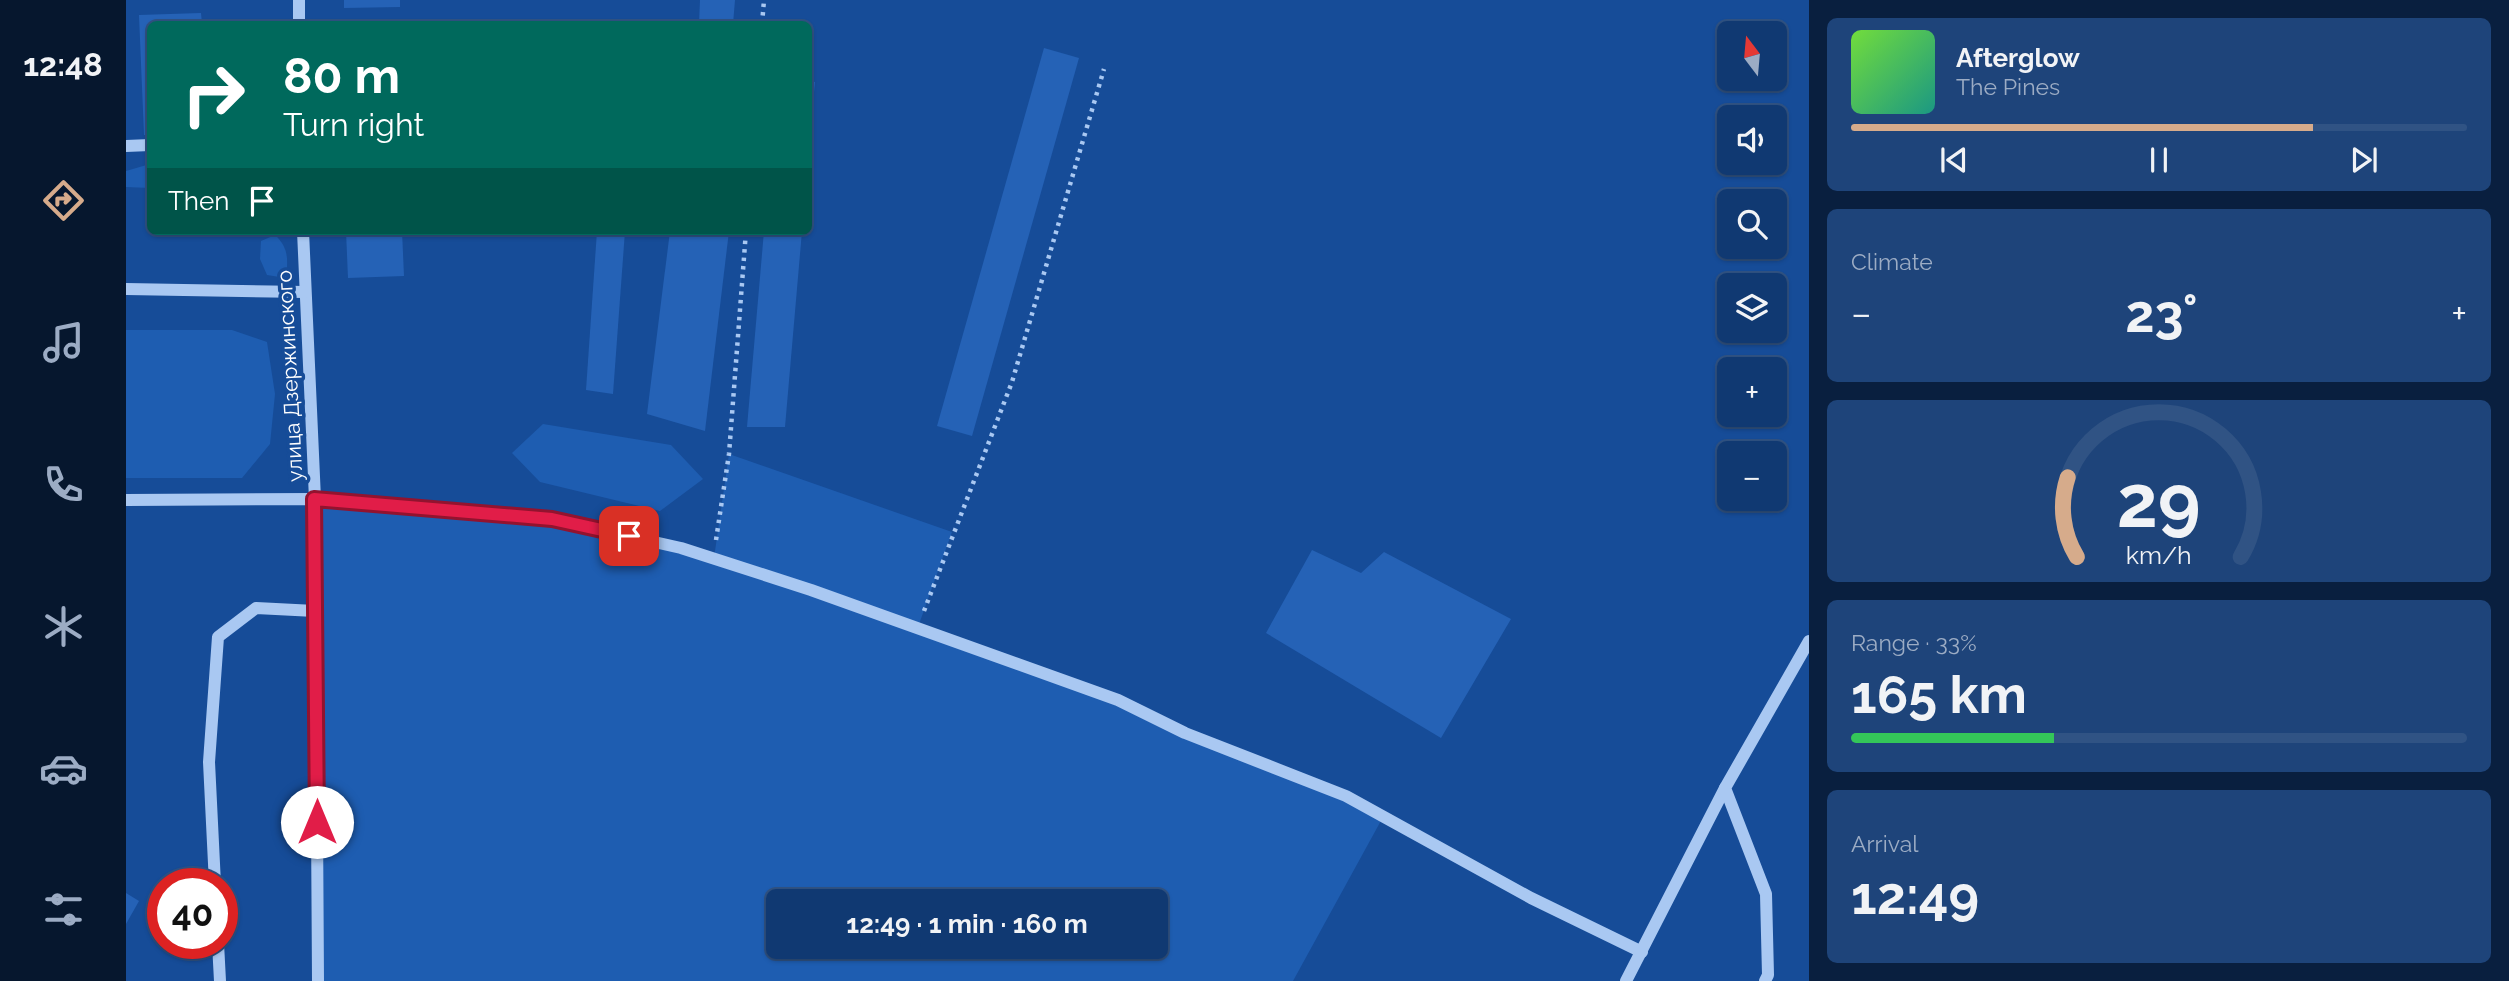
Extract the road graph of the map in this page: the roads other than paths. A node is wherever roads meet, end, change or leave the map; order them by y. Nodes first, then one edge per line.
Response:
1 (299, 0) edge
2 (299, 21) edge
3 (147, 145) edge
4 (126, 146) edge
5 (303, 235) edge
6 (126, 289) edge
7 (305, 292) junction
8 (314, 499) junction
9 (126, 500) edge
10 (315, 611) junction
11 (1809, 641) edge
12 (1726, 788) junction
13 (214, 868) edge
14 (1642, 952) junction
15 (219, 959) edge
16 (1769, 979) edge
17 (220, 981) edge
18 (318, 981) edge
19 (1626, 981) edge

1 - 2 street
3 - 4 street
5 - 7 street, улица Дзержинского
6 - 7 street
7 - 8 street, улица Дзержинского
8 - 9 street
8 - 10 street, улица Дзержинского
8 - 14 street
10 - 13 street
10 - 18 street, улица Дзержинского
11 - 12 street
12 - 14 street
12 - 16 street
14 - 19 street
15 - 17 street

